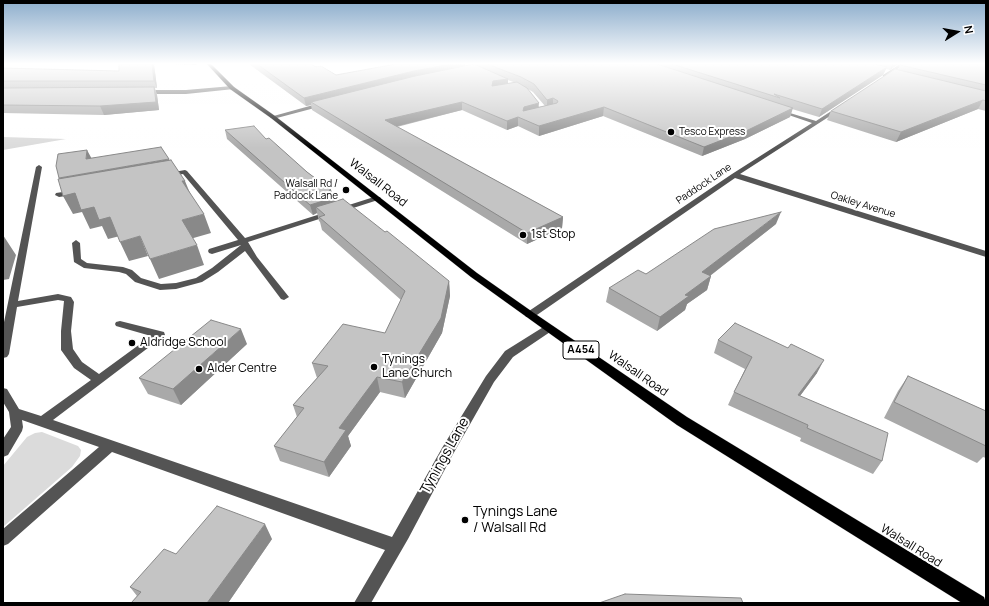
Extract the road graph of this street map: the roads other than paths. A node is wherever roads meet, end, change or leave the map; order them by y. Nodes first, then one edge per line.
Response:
1 (238, 92) edge
2 (849, 101) edge
3 (332, 102) edge
4 (772, 108) edge
5 (273, 118) junction
6 (817, 123) junction
7 (40, 167) dead end
8 (734, 175) junction
9 (163, 176) edge
10 (81, 191) edge
11 (58, 195) edge
12 (377, 199) junction
13 (76, 243) dead end
14 (245, 244) junction
15 (212, 250) dead end
16 (986, 254) edge
17 (284, 297) dead end
18 (13, 305) junction
19 (530, 314) junction
20 (120, 324) dead end
21 (550, 328) junction
22 (3, 354) edge
23 (99, 380) junction
24 (3, 392) edge
25 (15, 412) junction
26 (43, 421) junction
27 (110, 445) junction
28 (3, 451) edge
29 (3, 539) edge
30 (396, 546) junction
31 (362, 603) edge
32 (978, 603) edge

1 - 5 main road, Walsall Road / A454
2 - 6 street, Paddock Lane
3 - 5 street
4 - 6 street
5 - 12 main road, Walsall Road / A454
6 - 8 street, Paddock Lane
7 - 18 street
8 - 16 street, Oakley Avenue
8 - 19 street, Paddock Lane
9 - 14 street
10 - 11 street
12 - 14 street
12 - 19 main road, Walsall Road / A454
13 - 14 street
14 - 15 street
14 - 17 street
18 - 22 street
18 - 23 street
19 - 21 main road, Walsall Road / A454
20 - 23 street
21 - 30 street, Tynings Lane
21 - 32 main road, Walsall Road / A454
23 - 26 street
24 - 25 street
25 - 26 street
25 - 28 street
26 - 27 street
27 - 29 street
27 - 30 street
30 - 31 street, Tynings Lane

